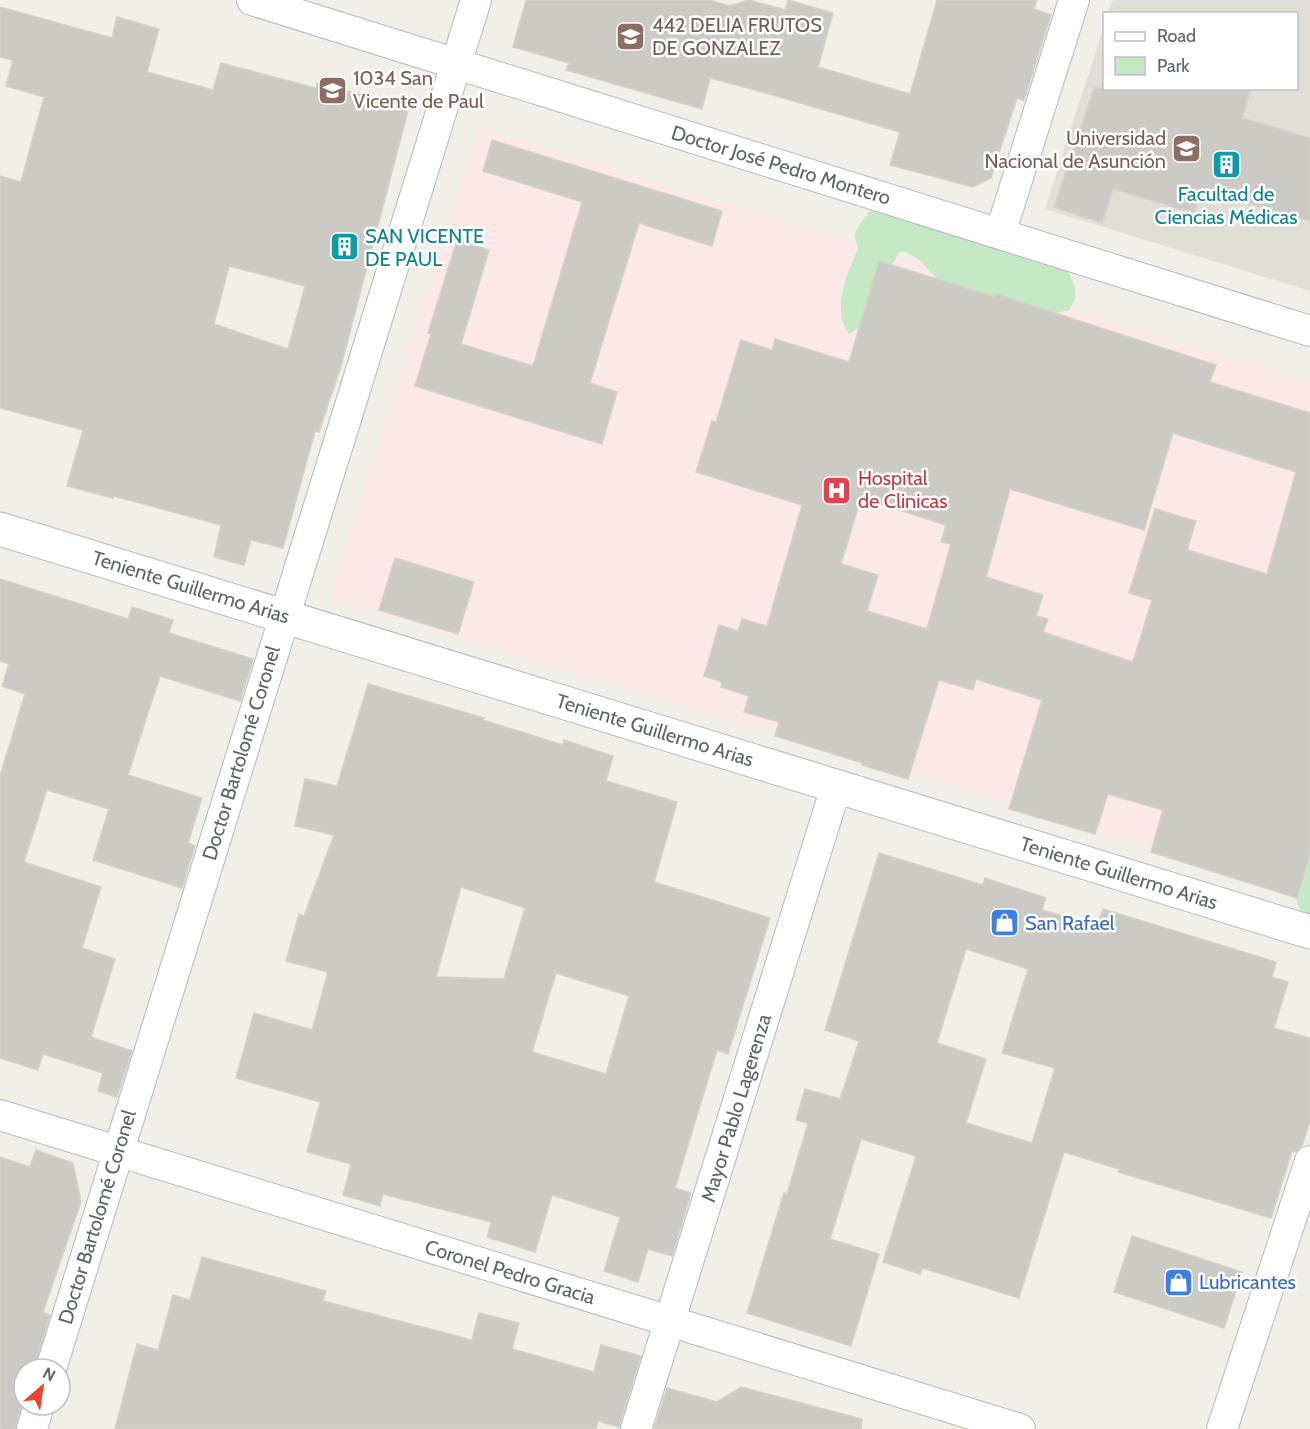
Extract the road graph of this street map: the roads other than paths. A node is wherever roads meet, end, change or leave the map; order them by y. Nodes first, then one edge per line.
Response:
1 (252, 0) edge
2 (476, 0) edge
3 (1074, 0) edge
4 (456, 64) junction
5 (1000, 234) junction
6 (1310, 331) edge
7 (0, 529) edge
8 (283, 615) junction
9 (836, 787) junction
10 (1310, 932) edge
11 (0, 1115) edge
12 (118, 1151) junction
13 (1310, 1161) edge
14 (670, 1321) junction
15 (55, 1357) edge
16 (636, 1429) edge
17 (1020, 1429) edge
18 (1222, 1429) edge

1 - 4 street, Doctor José Pedro Montero
2 - 4 street, Doctor Bartolomé Coronel
3 - 5 street
4 - 5 street, Doctor José Pedro Montero
4 - 8 street, Doctor Bartolomé Coronel
5 - 6 street, Doctor José Pedro Montero
7 - 8 street, Teniente Guillermo Arias
8 - 9 street, Teniente Guillermo Arias
8 - 12 street, Doctor Bartolomé Coronel
9 - 10 street, Teniente Guillermo Arias
9 - 14 street, Mayor Pablo Lagerenza
11 - 12 street, Coronel Pedro Gracia
12 - 14 street, Coronel Pedro Gracia
12 - 15 street, Doctor Bartolomé Coronel
13 - 18 street
14 - 16 street, Mayor Pablo Lagerenza
14 - 17 street, Coronel Pedro Gracia

